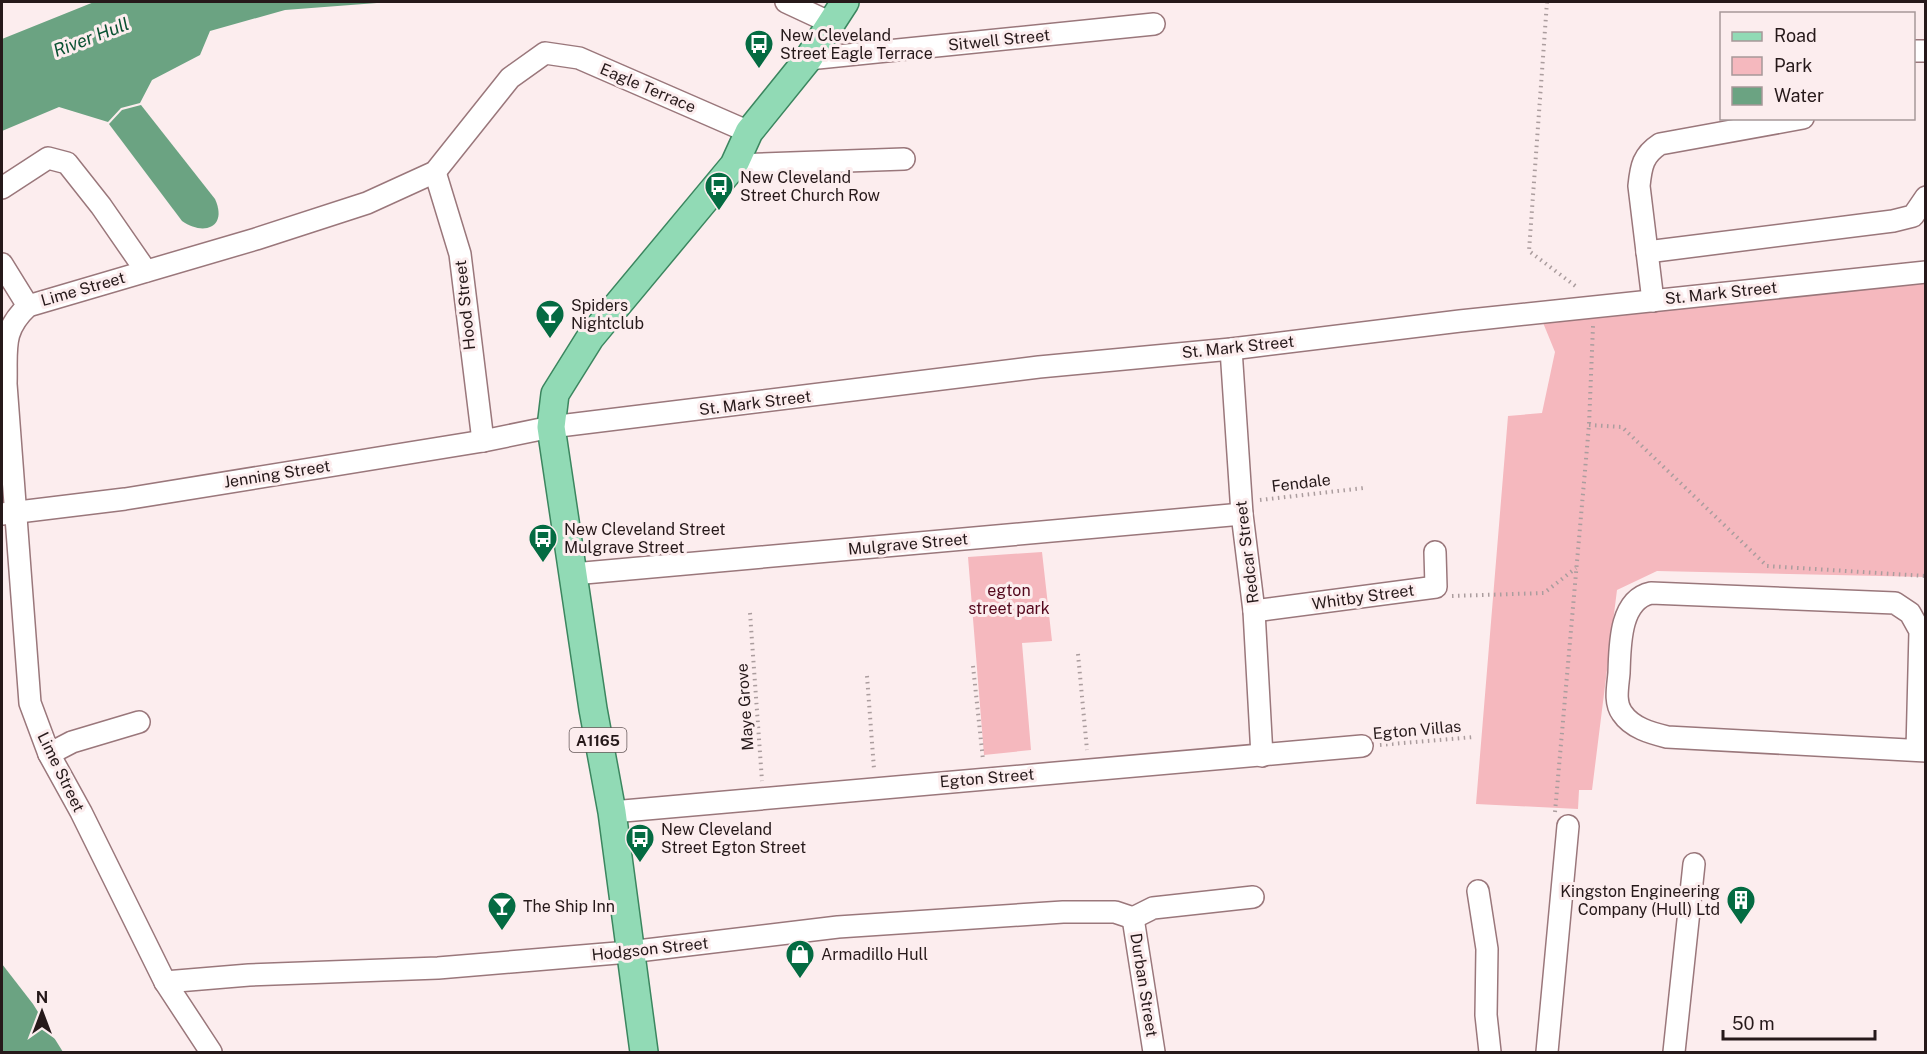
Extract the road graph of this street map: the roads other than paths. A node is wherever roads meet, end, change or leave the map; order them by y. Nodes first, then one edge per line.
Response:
1 (786, 2) edge
2 (838, 12) edge
3 (1154, 24) dead end
4 (545, 53) joint
5 (808, 59) junction
6 (1792, 120) edge
7 (749, 132) junction
8 (904, 159) dead end
9 (734, 165) junction
10 (435, 172) junction
11 (2, 188) edge
12 (1926, 196) edge
13 (1647, 252) junction
14 (2, 264) edge
15 (146, 272) junction
16 (1926, 272) edge
17 (1653, 300) junction
18 (28, 306) junction
19 (1231, 349) junction
20 (551, 427) junction
21 (483, 441) junction
22 (1242, 508) junction
23 (8, 513) edge
24 (1435, 552) dead end
25 (573, 574) junction
26 (1254, 611) junction
27 (139, 722) dead end
28 (1362, 746) road end
29 (1921, 751) edge
30 (49, 754) junction
31 (1262, 756) junction
32 (612, 812) junction
33 (1561, 821) road end
34 (1694, 864) dead end
35 (1478, 891) dead end
36 (1253, 897) dead end
37 (1133, 918) junction
38 (629, 952) junction
39 (165, 982) junction
40 (211, 1053) edge
41 (644, 1053) edge
42 (1154, 1053) edge
43 (1490, 1053) edge
44 (1547, 1053) edge
45 (1674, 1053) edge

1 - 2 street
2 - 5 main road, A1165
3 - 5 street, Sitwell Street
4 - 7 street, Eagle Terrace
4 - 10 street, Lime Street
5 - 7 main road, A1165
6 - 13 street
7 - 9 main road, A1165
8 - 9 street
9 - 20 main road, A1165
10 - 15 street, Lime Street
10 - 21 street, Hood Street
11 - 15 street
12 - 13 street
13 - 17 street
14 - 18 street
15 - 18 street, Lime Street
16 - 17 street, St. Mark Street
17 - 19 street, St. Mark Street
18 - 23 street, Lime Street
19 - 20 street, St. Mark Street
19 - 22 street, Redcar Street
20 - 21 street, Jenning Street
20 - 25 main road, A1165
21 - 23 street, Jenning Street
22 - 25 street, Mulgrave Street
22 - 26 street, Redcar Street
23 - 30 street, Lime Street
24 - 26 street, Whitby Street
25 - 32 main road, A1165
26 - 31 street, Redcar Street
27 - 30 street
28 - 31 street, Egton Street
29 - 29 street
30 - 39 street, Lime Street
31 - 32 street, Egton Street
32 - 38 main road, A1165
33 - 44 street
34 - 45 street
35 - 43 street
36 - 37 street
37 - 38 street, Hodgson Street
37 - 42 street, Durban Street
38 - 39 street, Hodgson Street
38 - 41 main road, A1165
39 - 40 street, Lime Street

